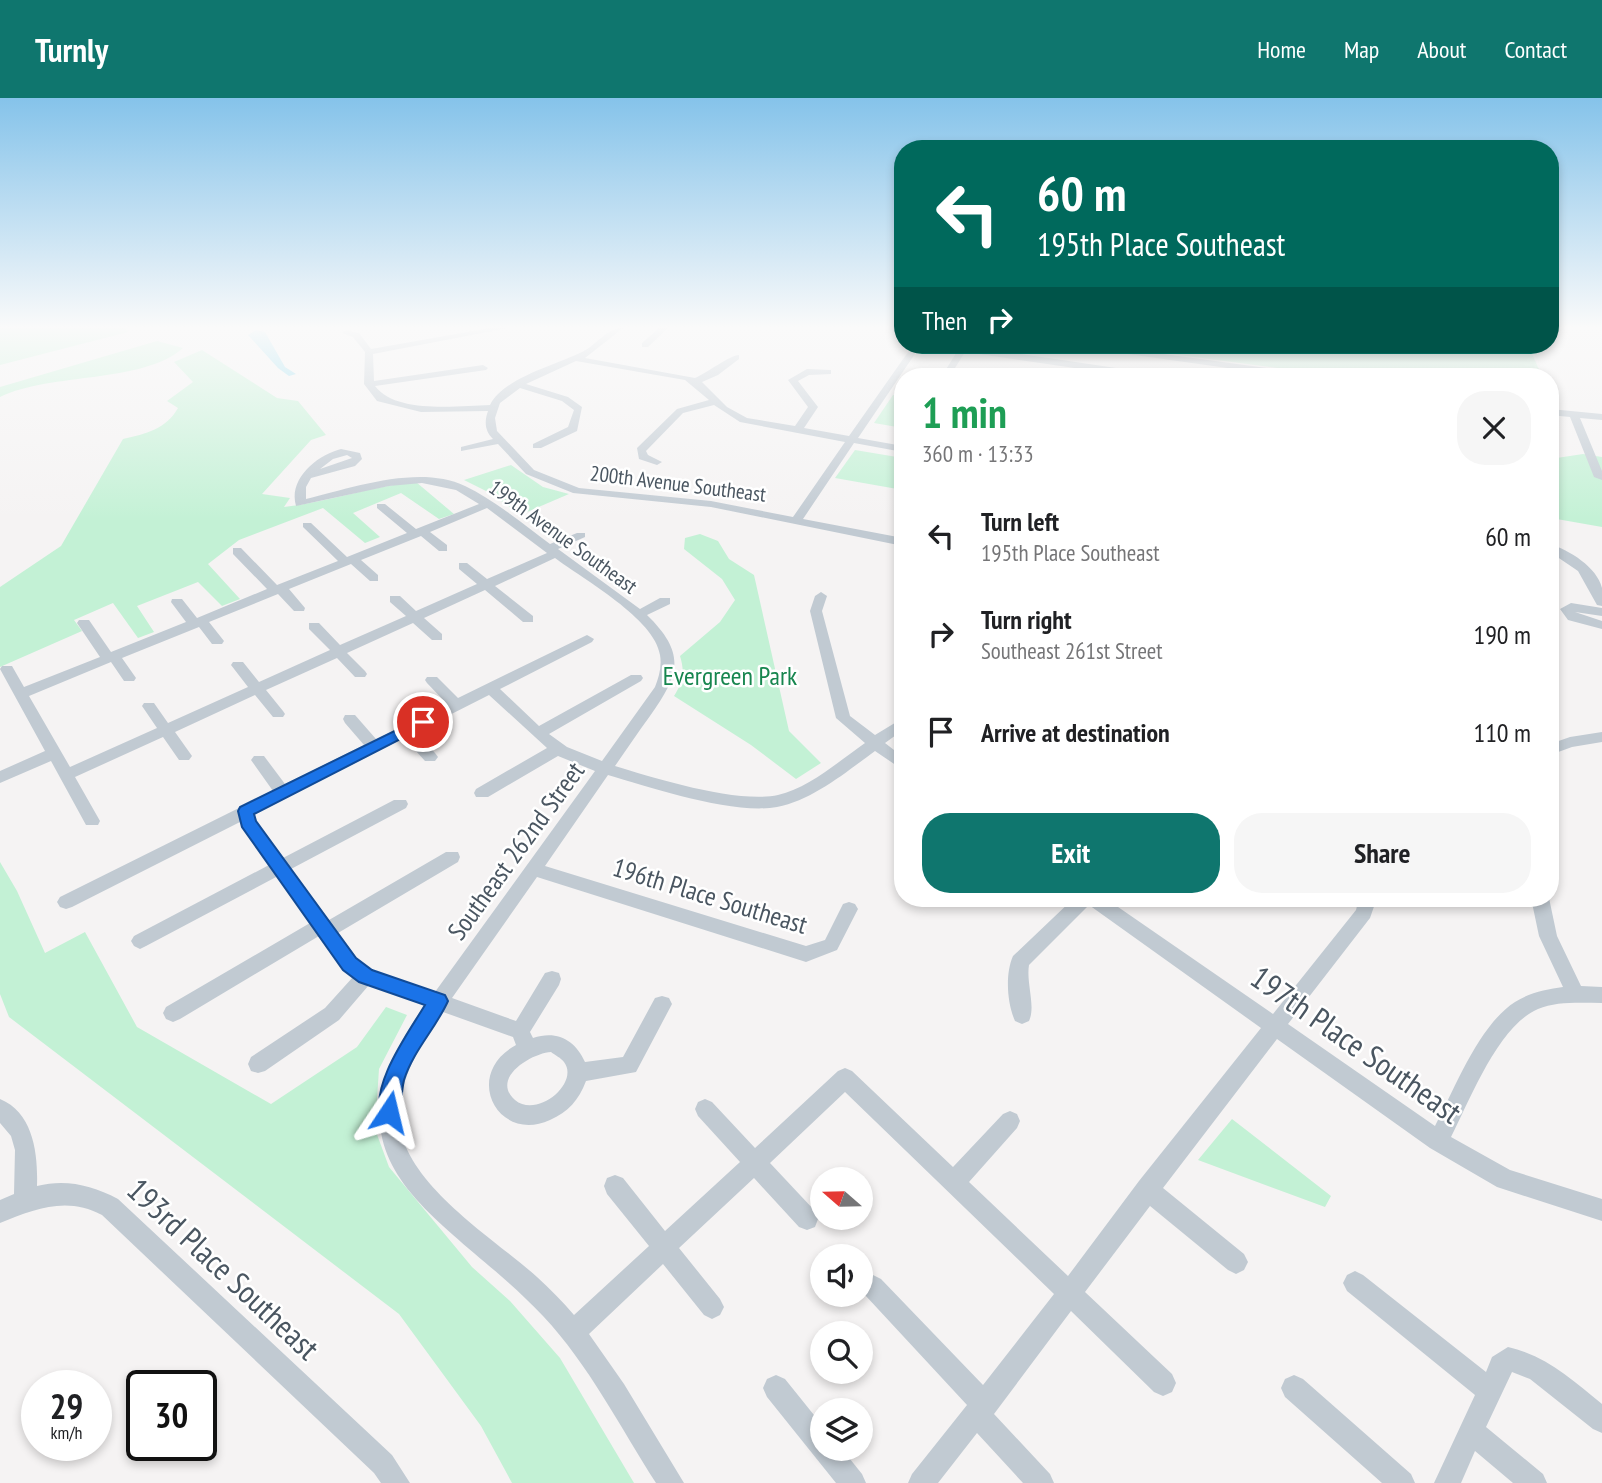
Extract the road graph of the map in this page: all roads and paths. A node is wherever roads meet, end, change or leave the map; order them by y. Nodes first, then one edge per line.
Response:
1 (375, 393) edge
2 (508, 393) edge
3 (545, 393) edge
4 (707, 393) edge
5 (802, 393) edge
6 (884, 393) edge
7 (716, 401) junction
8 (493, 408) junction
9 (1559, 411) edge
10 (1570, 413) junction
11 (1602, 418) edge
12 (797, 430) junction
13 (852, 440) junction
14 (498, 441) junction
15 (537, 446) dead end
16 (894, 447) edge
17 (465, 449) dead end
18 (657, 461) dead end
19 (307, 476) dead end
20 (1599, 478) dead end
21 (488, 504) junction
22 (382, 506) dead end
23 (796, 520) junction
24 (307, 525) dead end
25 (419, 533) junction
26 (581, 535) dead end
27 (894, 540) edge
28 (443, 548) dead end
29 (237, 551) dead end
30 (551, 552) junction
31 (1559, 552) edge
32 (350, 561) junction
33 (463, 566) dead end
34 (374, 578) dead end
35 (486, 585) junction
36 (278, 590) junction
37 (821, 596) dead end
38 (395, 599) dead end
39 (665, 601) dead end
40 (177, 602) dead end
41 (1602, 603) edge
42 (299, 608) dead end
43 (1602, 612) edge
44 (639, 614) junction
45 (415, 617) junction
46 (528, 619) dead end
47 (198, 622) junction
48 (84, 623) dead end
49 (1602, 625) edge
50 (314, 626) dead end
51 (437, 637) dead end
52 (587, 639) dead end
53 (217, 641) dead end
54 (667, 648) joint
55 (339, 652) junction
56 (111, 658) junction
57 (238, 665) dead end
58 (7, 669) dead end
59 (360, 674) dead end
60 (129, 678) dead end
61 (636, 678) dead end
62 (432, 680) dead end
63 (490, 688) junction
64 (257, 689) junction
65 (21, 694) junction
66 (457, 705) junction
67 (149, 706) dead end
68 (278, 714) dead end
69 (349, 719) dead end
70 (894, 729) edge
71 (166, 730) junction
72 (406, 730) junction
73 (540, 732) junction
74 (1602, 737) edge
75 (872, 744) junction
76 (374, 747) junction
77 (1559, 747) edge
78 (558, 749) junction
79 (54, 753) junction
80 (184, 756) dead end
81 (430, 757) dead end
82 (894, 759) edge
83 (259, 760) dead end
84 (606, 768) junction
85 (66, 775) junction
86 (0, 777) edge
87 (283, 793) junction
88 (482, 793) dead end
89 (400, 804) dead end
90 (246, 811) junction
91 (92, 821) dead end
92 (452, 857) dead end
93 (281, 867) junction
94 (533, 869) junction
95 (66, 902) dead end
96 (1076, 907) edge
97 (1105, 907) edge
98 (1366, 907) edge
99 (1542, 907) edge
100 (849, 909) dead end
101 (324, 928) junction
102 (140, 941) dead end
103 (366, 976) junction
104 (552, 979) dead end
105 (1575, 994) junction
106 (1602, 995) edge
107 (439, 1001) junction
108 (662, 1004) dead end
109 (173, 1013) dead end
110 (1022, 1015) dead end
111 (1272, 1027) junction
112 (524, 1039) junction
113 (258, 1064) dead end
114 (578, 1073) junction
115 (0, 1109) edge
116 (705, 1109) dead end
117 (1010, 1121) dead end
118 (1438, 1141) junction
119 (755, 1163) junction
120 (954, 1182) junction
121 (615, 1186) dead end
122 (1147, 1189) junction
123 (25, 1201) junction
124 (1602, 1210) edge
125 (0, 1212) edge
126 (807, 1219) dead end
127 (664, 1247) junction
128 (1236, 1262) dead end
129 (1355, 1283) dead end
130 (873, 1287) dead end
131 (1070, 1292) junction
132 (712, 1307) dead end
133 (573, 1332) junction
134 (1163, 1383) dead end
135 (776, 1388) dead end
136 (1294, 1388) dead end
137 (1490, 1391) junction
138 (981, 1410) junction
139 (1602, 1420) edge
140 (810, 1430) edge
141 (1471, 1431) junction
142 (835, 1461) edge
143 (397, 1483) edge
144 (671, 1483) edge
145 (853, 1483) edge
146 (921, 1483) edge
147 (1041, 1483) edge
148 (1402, 1483) edge
149 (1447, 1483) edge
150 (1534, 1483) edge

1 - 8 street
2 - 8 street
3 - 15 street
4 - 7 street
5 - 12 street
6 - 13 street
7 - 12 street
7 - 18 street
8 - 14 street
9 - 10 street
10 - 11 street
10 - 20 street
12 - 13 street
13 - 16 street
13 - 23 street
14 - 17 street
14 - 23 street, 200th Avenue Southeast
19 - 21 street, 199th Avenue Southeast
21 - 25 street
21 - 30 street, 199th Avenue Southeast
22 - 25 street
23 - 27 street, 200th Avenue Southeast
24 - 32 street
25 - 28 street
25 - 32 street
26 - 30 street
29 - 36 street
30 - 35 street
30 - 44 street, 199th Avenue Southeast
31 - 41 street
32 - 34 street
32 - 36 street
33 - 35 street
35 - 45 street
35 - 46 street
36 - 42 street
36 - 47 street
37 - 75 street
38 - 45 street
39 - 44 street
40 - 47 street
43 - 49 street
44 - 54 street, 199th Avenue Southeast
45 - 51 street
45 - 55 street
47 - 53 street
47 - 56 street
48 - 56 street
50 - 55 street
52 - 63 street
54 - 84 street, Southeast 262nd Street
55 - 59 street
55 - 64 street
56 - 60 street
56 - 65 street
57 - 64 street
58 - 65 street
61 - 73 street
62 - 66 street
63 - 66 street
63 - 73 street
64 - 68 street
64 - 71 street
65 - 79 street
66 - 72 street
67 - 71 street
69 - 76 street
70 - 75 street
71 - 80 street
71 - 85 street
72 - 76 street
72 - 81 street
73 - 78 street
74 - 77 street
75 - 82 street
75 - 84 street
76 - 87 street
78 - 84 street
78 - 88 street
79 - 85 street
79 - 86 street
83 - 87 street
84 - 94 street, Southeast 262nd Street
85 - 91 street
87 - 90 street
89 - 93 street
90 - 93 street
90 - 95 street
92 - 101 street
93 - 101 street
93 - 102 street
94 - 100 street, 196th Place Southeast
94 - 107 street, Southeast 262nd Street
96 - 110 street
97 - 111 street, 197th Place Southeast
98 - 111 street
99 - 105 street
101 - 103 street
101 - 109 street
103 - 107 street
103 - 113 street
104 - 112 street
105 - 106 street
105 - 118 street
107 - 112 street
107 - 133 street, Southeast 262nd Street
108 - 114 street
111 - 118 street, 197th Place Southeast
111 - 122 street
112 - 114 street
112 - 114 street
115 - 123 street
116 - 119 street
117 - 120 street
118 - 124 street, 197th Place Southeast
119 - 120 street
119 - 126 street
119 - 127 street
120 - 131 street
121 - 127 street
122 - 128 street
122 - 131 street
123 - 125 street, 193rd Place Southeast
123 - 143 street, 193rd Place Southeast
127 - 132 street
127 - 133 street
129 - 137 street
130 - 138 street
131 - 134 street
131 - 138 street
133 - 144 street, Southeast 262nd Street
135 - 140 street
136 - 148 street
137 - 139 street
137 - 141 street
138 - 146 street
138 - 147 street
141 - 149 street
141 - 150 street
142 - 145 street

